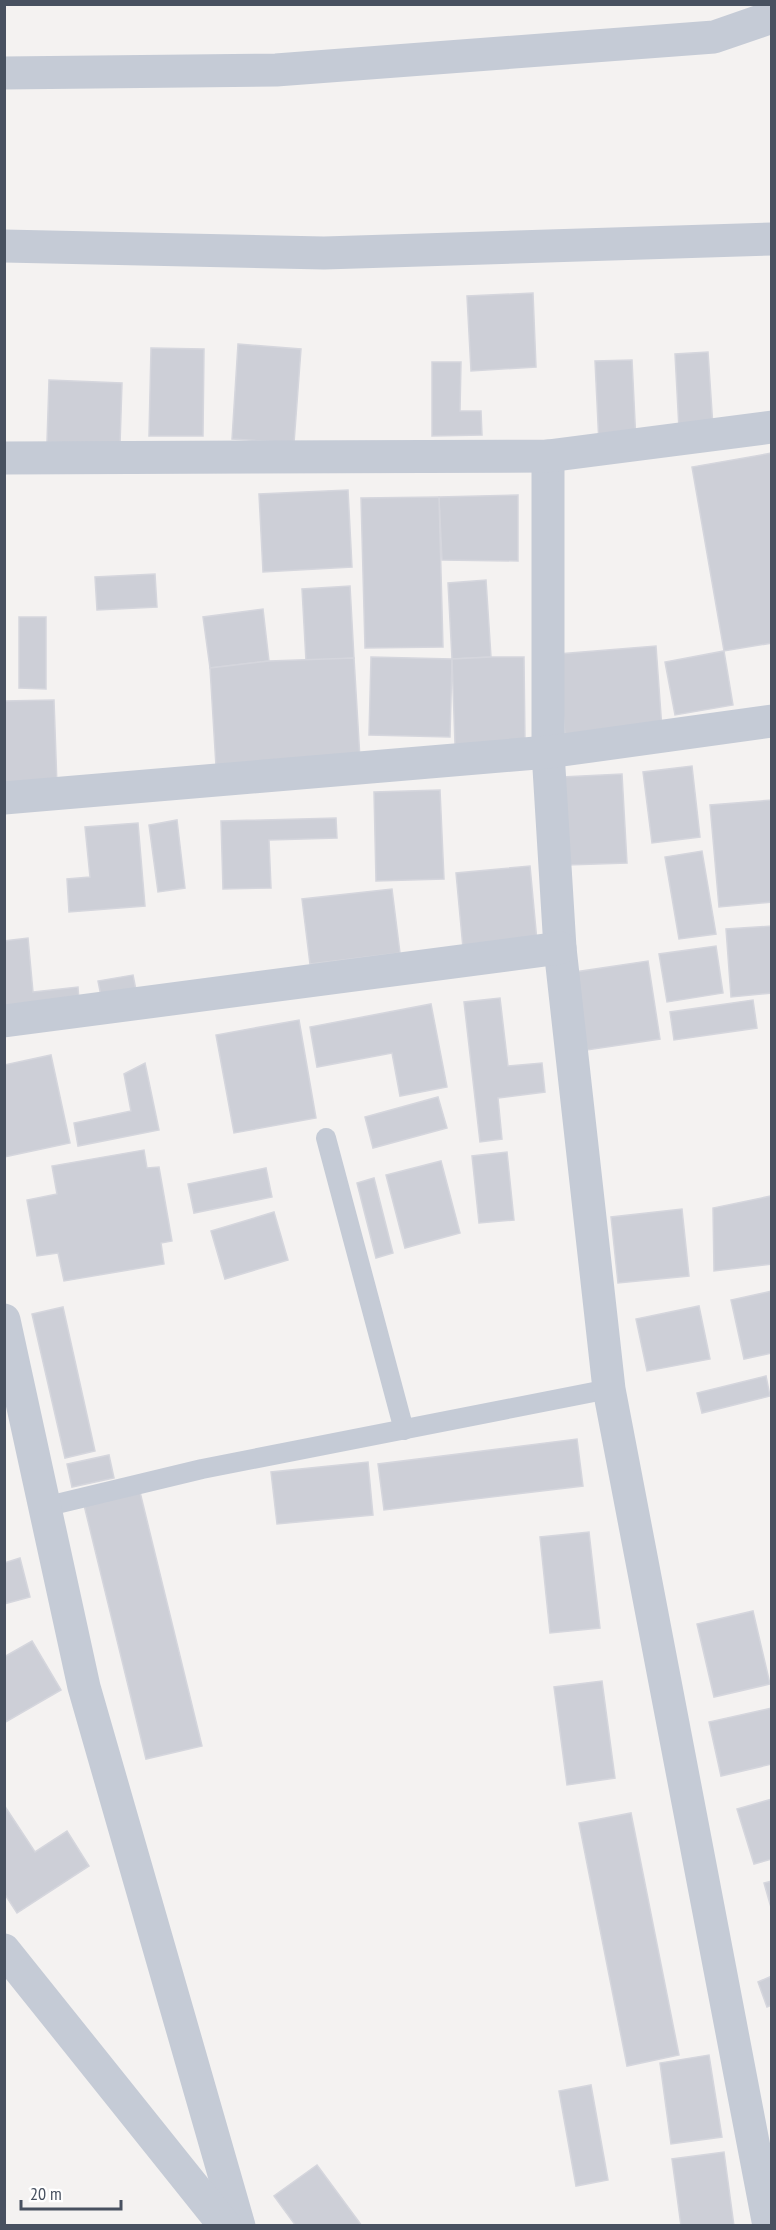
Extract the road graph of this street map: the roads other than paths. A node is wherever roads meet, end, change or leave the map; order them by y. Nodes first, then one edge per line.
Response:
1 (771, 17) edge
2 (4, 73) edge
3 (771, 239) edge
4 (4, 246) edge
5 (771, 427) edge
6 (548, 456) junction
7 (4, 458) edge
8 (771, 721) edge
9 (548, 752) junction
10 (4, 798) edge
11 (560, 948) junction
12 (4, 1021) edge
13 (326, 1138) dead end
14 (4, 1320) edge
15 (609, 1389) junction
16 (404, 1430) junction
17 (44, 1507) junction
18 (4, 1950) edge
19 (225, 2226) edge
20 (239, 2226) edge
21 (770, 2226) edge

1 - 2 street
3 - 4 street
5 - 6 street
6 - 7 street
6 - 9 street
8 - 9 street
9 - 10 street
9 - 11 street
11 - 12 street
11 - 15 street
13 - 16 lane
14 - 17 street
15 - 16 lane
15 - 21 street
16 - 17 lane
17 - 20 street
18 - 19 street

